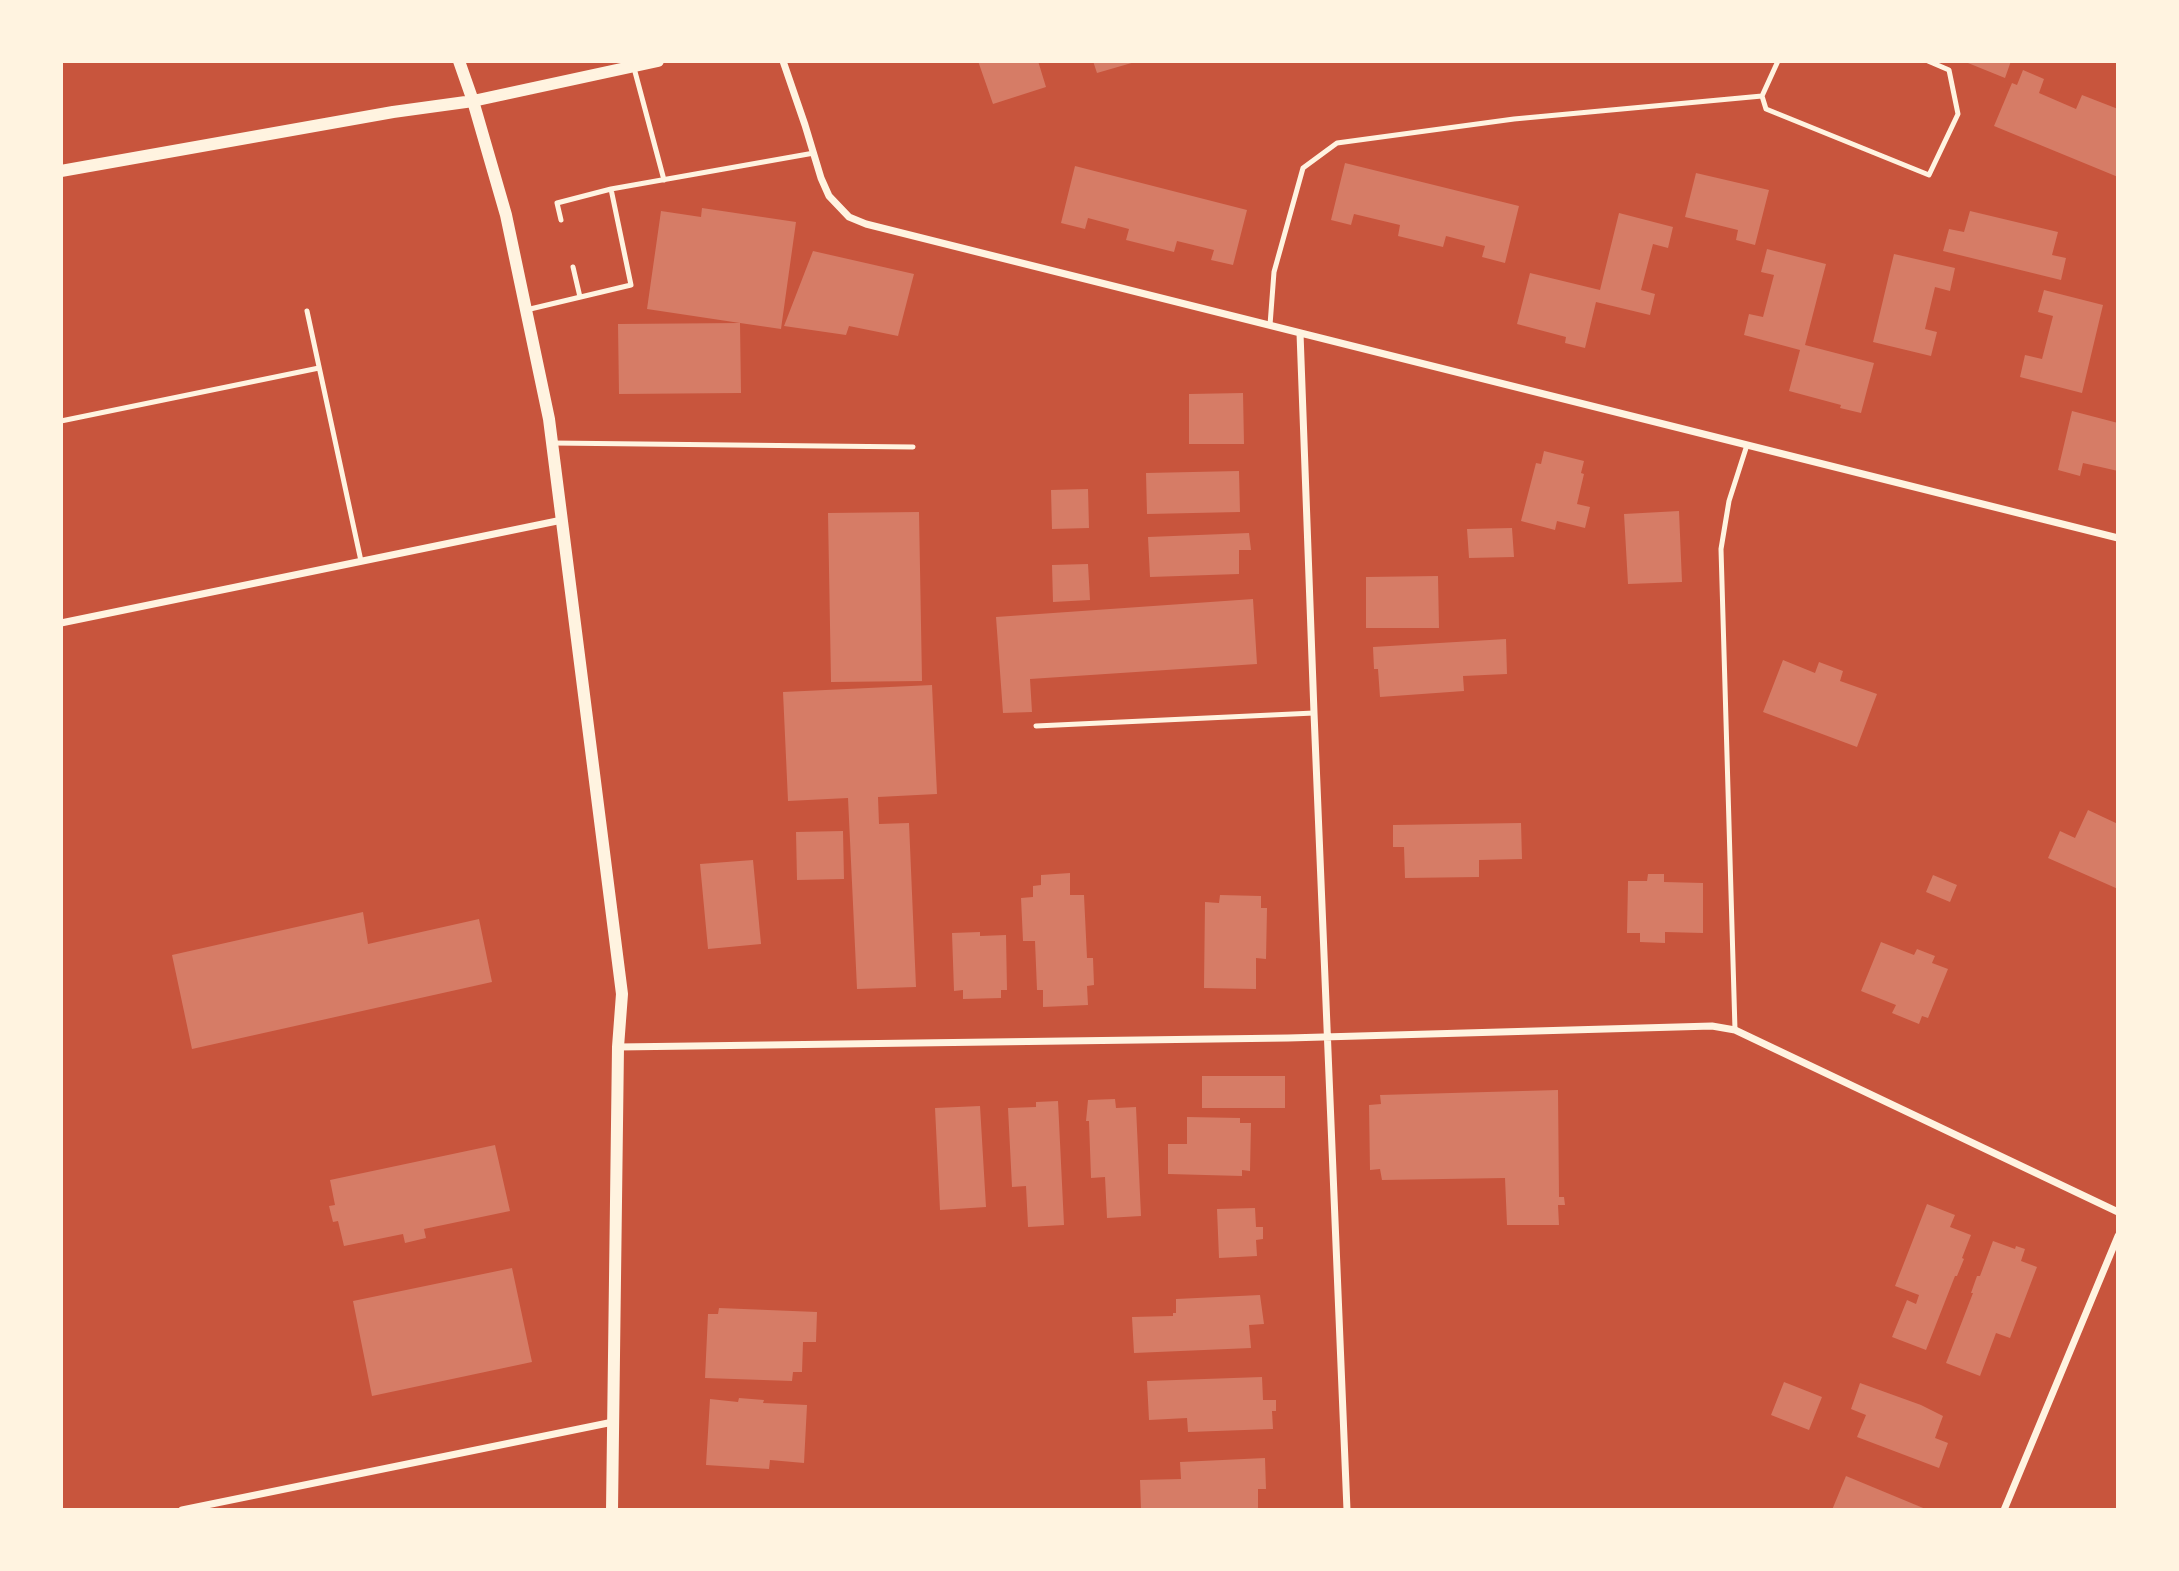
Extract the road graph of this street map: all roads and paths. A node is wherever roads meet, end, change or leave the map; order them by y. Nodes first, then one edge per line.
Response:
1 (459, 61) edge
2 (659, 61) edge
3 (783, 61) edge
4 (1779, 61) edge
5 (1928, 61) edge
6 (633, 66) junction
7 (1762, 96) junction
8 (473, 100) junction
9 (814, 153) junction
10 (61, 171) edge
11 (664, 180) junction
12 (611, 189) junction
13 (561, 220) dead end
14 (573, 267) dead end
15 (580, 297) junction
16 (526, 310) junction
17 (307, 311) dead end
18 (1270, 325) junction
19 (1300, 333) junction
20 (319, 368) junction
21 (61, 421) edge
22 (552, 443) junction
23 (1747, 445) junction
24 (913, 447) dead end
25 (563, 520) junction
26 (2118, 538) edge
27 (361, 561) junction
28 (61, 622) edge
29 (1314, 713) junction
30 (1036, 726) dead end
31 (1735, 1030) junction
32 (1328, 1037) junction
33 (618, 1047) junction
34 (2118, 1212) edge
35 (2118, 1237) edge
36 (613, 1422) junction
37 (182, 1510) edge
38 (612, 1510) edge
39 (1347, 1510) edge
40 (2004, 1510) edge

1 - 8 street
2 - 6 street
3 - 9 street
4 - 7 lane
5 - 7 lane
6 - 8 street
6 - 11 lane
7 - 18 lane
8 - 10 street
8 - 16 street
9 - 11 lane
9 - 18 street
11 - 12 lane
12 - 13 lane
12 - 15 lane
14 - 15 lane
15 - 16 lane
16 - 22 street
17 - 20 lane
18 - 19 street
19 - 23 street
19 - 29 street
20 - 21 lane
20 - 27 lane
22 - 24 lane
22 - 25 street
23 - 26 street
23 - 31 lane
25 - 27 street
25 - 33 street
27 - 28 street
29 - 30 lane
29 - 32 street
31 - 32 street
31 - 34 street
32 - 33 street
32 - 39 street
33 - 36 street
35 - 40 street
36 - 37 street
36 - 38 street

